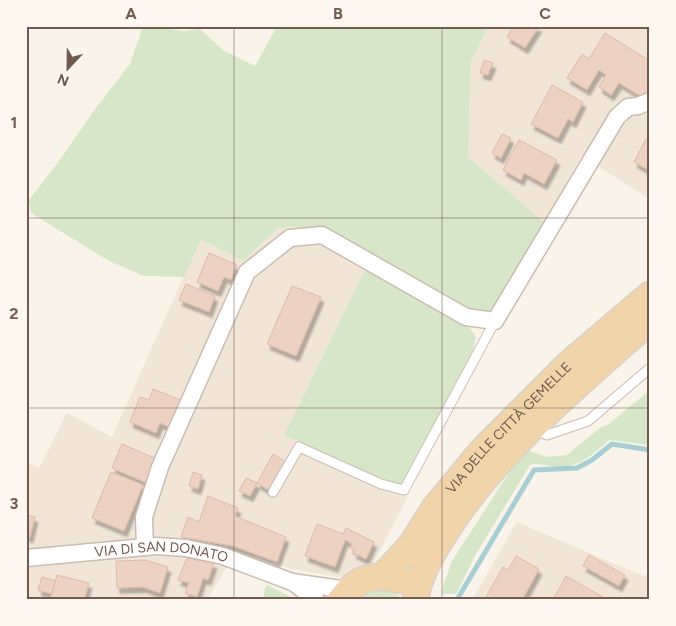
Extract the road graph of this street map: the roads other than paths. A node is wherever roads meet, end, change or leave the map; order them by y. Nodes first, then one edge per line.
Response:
1 (650, 101) edge
2 (650, 294) edge
3 (650, 320) edge
4 (495, 321) junction
5 (650, 368) edge
6 (532, 428) junction
7 (272, 492) dead end
8 (145, 547) junction
9 (26, 558) edge
10 (383, 576) junction
11 (292, 582) junction
12 (344, 595) edge
13 (418, 597) edge
14 (316, 600) edge

1 - 4 street
2 - 10 main road, VIA DELLE CITTÀ GEMELLE
3 - 6 main road, VIA DELLE CITTÀ GEMELLE
4 - 7 lane
4 - 8 street
5 - 6 lane
6 - 13 main road, VIA DELLE CITTÀ GEMELLE
8 - 9 street, VIA DI SAN DONATO
8 - 11 street, VIA DI SAN DONATO
10 - 12 main road
10 - 13 main road
11 - 12 street, VIA DI SAN DONATO
11 - 14 street, VIA DI SAN DONATO

